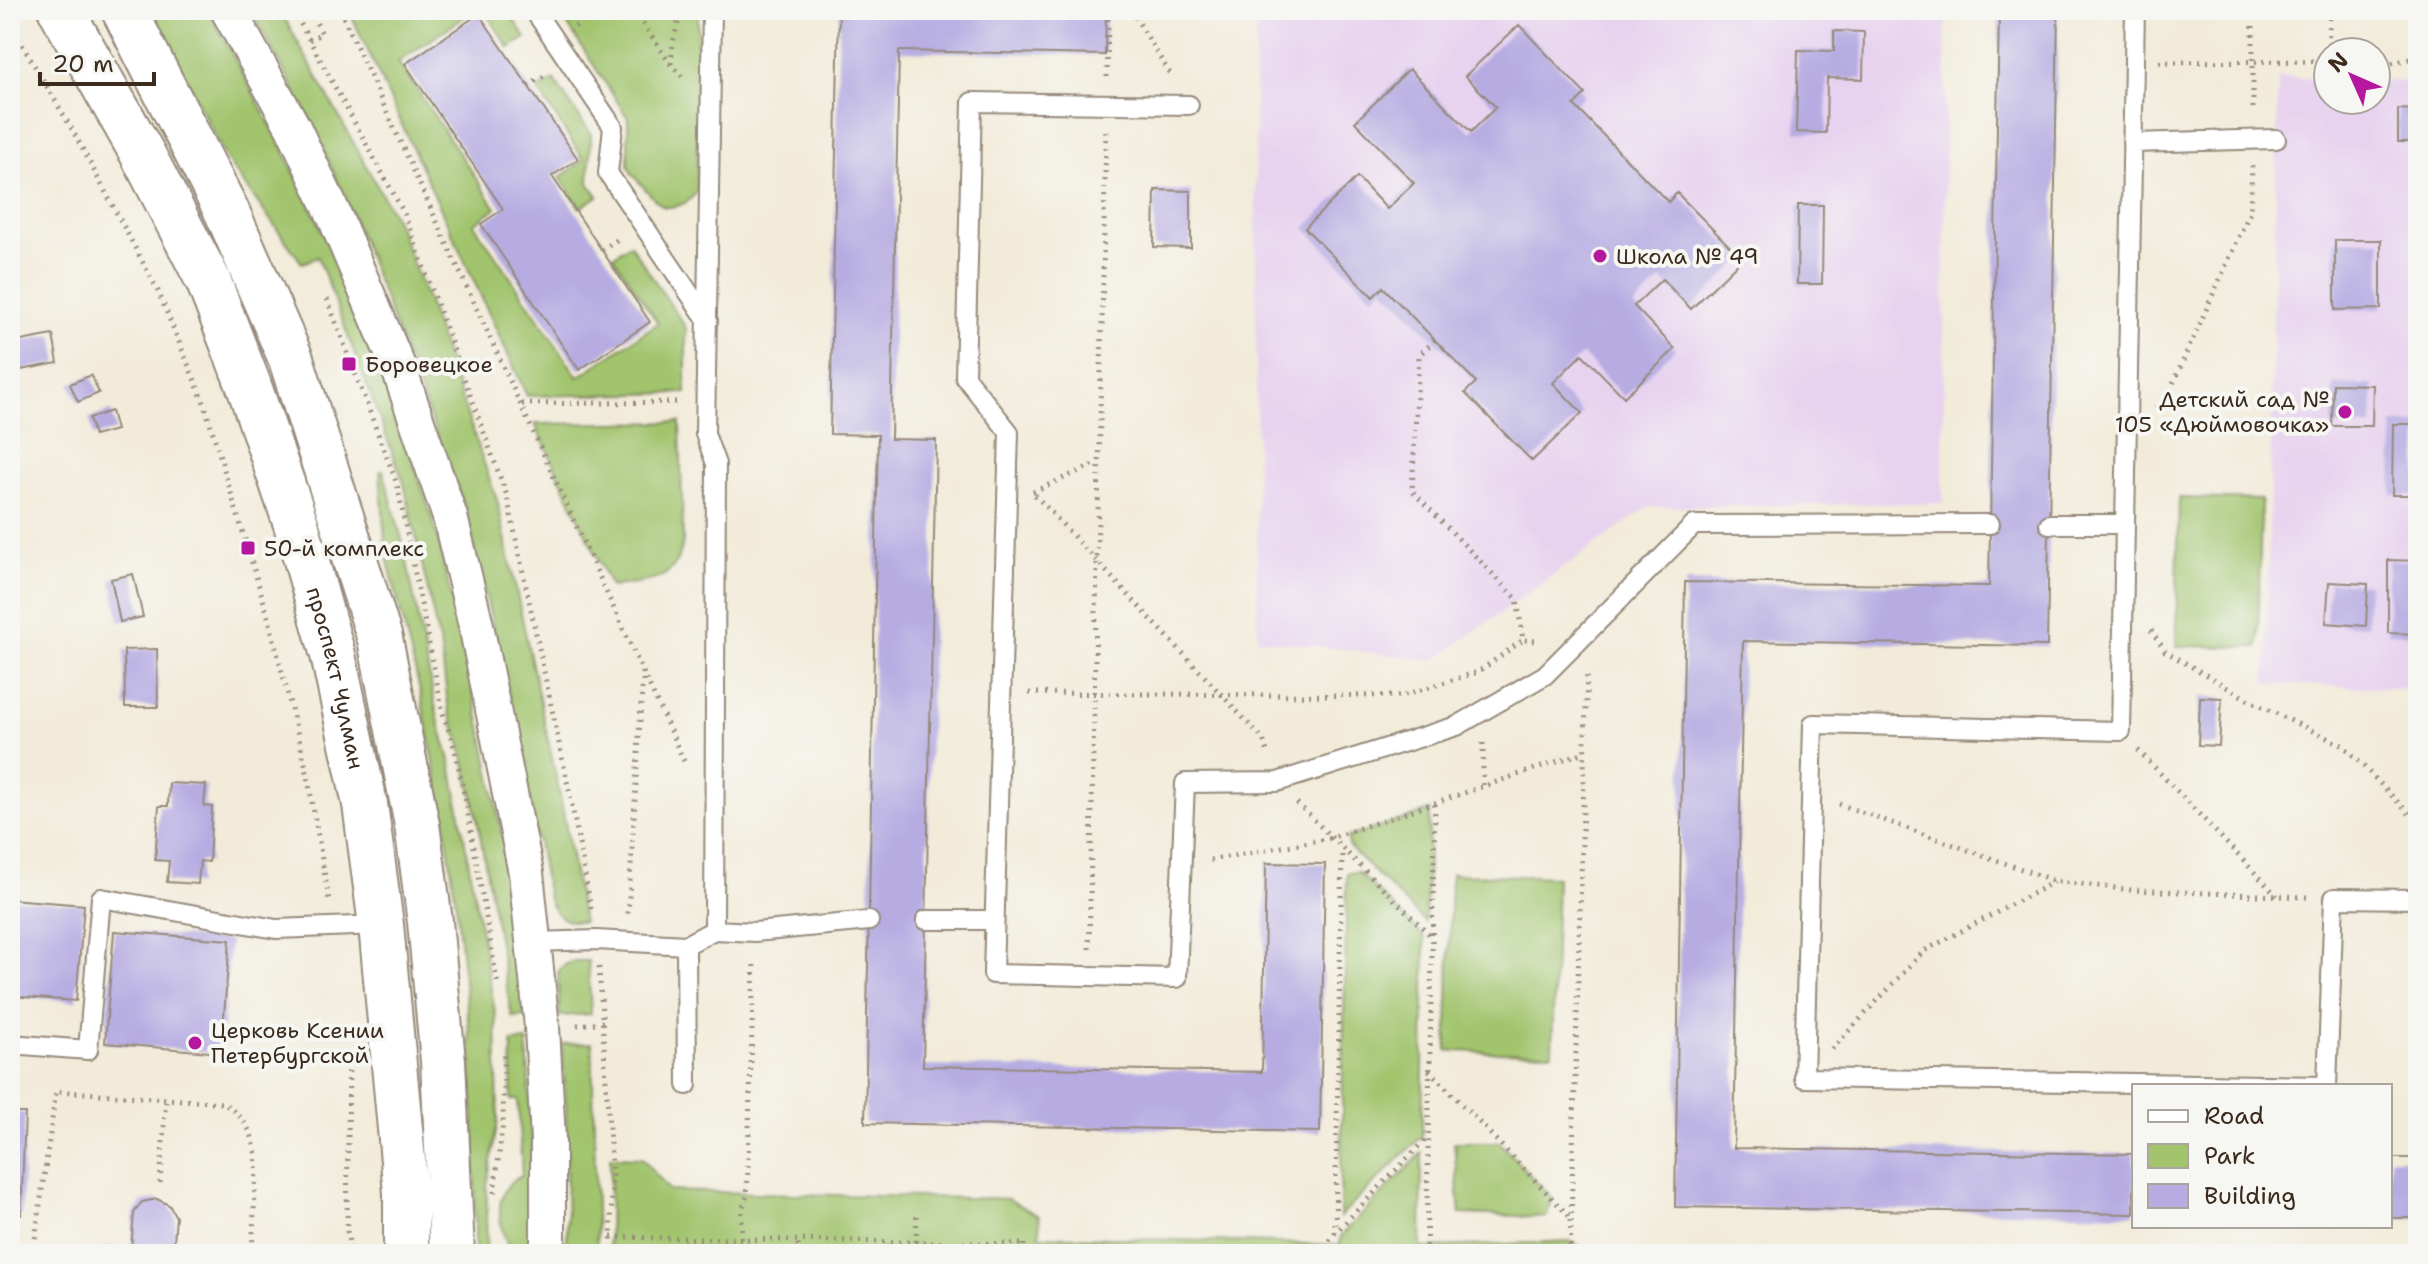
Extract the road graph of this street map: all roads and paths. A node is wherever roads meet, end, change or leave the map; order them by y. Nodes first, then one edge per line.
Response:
1 (61, 10) edge
2 (124, 10) edge
3 (228, 10) edge
4 (293, 10) edge
5 (309, 10) edge
6 (340, 10) edge
7 (534, 10) edge
8 (634, 10) edge
9 (682, 10) edge
10 (712, 10) edge
11 (1108, 10) edge
12 (1131, 10) edge
13 (2135, 10) edge
14 (2253, 10) edge
15 (2387, 10) edge
16 (2330, 13) edge
17 (10, 24) edge
18 (2329, 36) edge
19 (309, 40) junction
20 (2418, 57) edge
21 (2312, 61) edge
22 (2253, 62) junction
23 (2134, 63) junction
24 (2392, 63) edge
25 (671, 65) junction
26 (1189, 105) joint
27 (1107, 106) junction
28 (711, 107) junction
29 (2276, 139) dead end
30 (2253, 140) junction
31 (2132, 143) junction
32 (708, 321) junction
33 (1435, 340) dead end
34 (706, 402) junction
35 (522, 404) junction
36 (2127, 426) junction
37 (1098, 463) junction
38 (1007, 491) junction
39 (1032, 492) junction
40 (1990, 524) dead end
41 (2049, 524) dead end
42 (2125, 524) junction
43 (1096, 560) junction
44 (2124, 589) junction
45 (1583, 637) junction
46 (1523, 640) junction
47 (643, 672) junction
48 (1093, 692) junction
49 (1000, 694) junction
50 (1223, 696) junction
51 (2121, 731) junction
52 (1585, 752) junction
53 (689, 772) dead end
54 (1277, 782) junction
55 (1812, 794) junction
56 (1435, 804) junction
57 (2418, 823) edge
58 (1331, 838) junction
59 (1342, 848) junction
60 (1182, 865) junction
61 (2055, 881) junction
62 (325, 886) dead end
63 (2278, 897) junction
64 (2286, 897) dead end
65 (2418, 899) edge
66 (926, 920) dead end
67 (994, 920) junction
68 (869, 921) dead end
69 (381, 925) junction
70 (714, 930) junction
71 (755, 932) junction
72 (1431, 936) junction
73 (596, 940) junction
74 (535, 942) junction
75 (686, 945) junction
76 (1089, 976) junction
77 (604, 1022) junction
78 (575, 1025) dead end
79 (10, 1044) edge
80 (349, 1049) dead end
81 (1429, 1069) junction
82 (1804, 1078) junction
83 (2196, 1084) edge
84 (2327, 1084) edge
85 (687, 1085) dead end
86 (166, 1100) junction
87 (1428, 1138) junction
88 (160, 1183) dead end
89 (917, 1212) dead end
90 (1570, 1216) junction
91 (1335, 1233) junction
92 (611, 1237) junction
93 (742, 1239) junction
94 (798, 1240) junction
95 (889, 1241) junction
96 (916, 1242) junction
97 (33, 1254) edge
98 (252, 1254) edge
99 (351, 1254) edge
100 (406, 1254) edge
101 (452, 1254) edge
102 (548, 1254) edge
103 (611, 1254) edge
104 (741, 1254) edge
105 (798, 1254) edge
106 (888, 1254) edge
107 (1024, 1254) edge
108 (1321, 1254) edge
109 (1426, 1254) edge
110 (1570, 1254) edge

1 - 69 main road, проспект Чулман
2 - 101 main road, проспект Чулман
3 - 74 street
4 - 19 path
5 - 19 path
6 - 35 path
7 - 32 lane
8 - 25 path
9 - 25 path
10 - 28 lane
11 - 27 path
12 - 26 path
13 - 23 lane
14 - 16 path
14 - 22 path
15 - 16 path
16 - 18 path
17 - 62 path
19 - 73 path
20 - 24 path
21 - 22 path
22 - 23 path
22 - 30 path
23 - 31 lane
25 - 28 path
26 - 27 lane
27 - 37 path
27 - 38 lane
28 - 32 lane
29 - 30 lane
30 - 31 lane
30 - 36 path
31 - 36 lane
32 - 34 lane
33 - 46 path
34 - 35 path
34 - 70 lane
35 - 47 path
36 - 42 lane
37 - 39 path
37 - 43 path
38 - 39 path
38 - 49 lane
39 - 43 path
40 - 45 lane
41 - 42 lane
42 - 44 lane
43 - 48 path
43 - 50 path
44 - 51 lane
44 - 57 path
45 - 46 path
45 - 52 path
45 - 54 lane
46 - 50 path
47 - 53 path
47 - 73 path
48 - 49 path
48 - 50 path
48 - 76 path
49 - 67 lane
50 - 54 path
51 - 55 lane
51 - 63 path
52 - 56 path
52 - 90 path
54 - 58 path
54 - 60 lane
55 - 61 path
55 - 82 lane
56 - 58 path
56 - 72 path
58 - 59 path
58 - 60 path
59 - 72 path
59 - 91 path
60 - 76 lane
61 - 63 path
61 - 82 path
63 - 64 path
65 - 84 lane
66 - 67 lane
67 - 76 lane
68 - 71 lane
69 - 79 lane
69 - 100 main road, проспект Чулман
70 - 71 lane
70 - 75 lane
71 - 93 path
72 - 81 path
73 - 74 lane
73 - 75 lane
73 - 77 path
74 - 102 street
75 - 85 lane
77 - 78 path
77 - 92 path
80 - 99 path
81 - 87 path
81 - 90 path
82 - 83 lane
86 - 88 path
86 - 97 path
86 - 98 path
87 - 91 path
87 - 109 path
89 - 96 path
90 - 110 path
91 - 108 path
92 - 93 path
92 - 103 path
93 - 94 path
93 - 104 path
94 - 95 path
94 - 105 path
95 - 96 path
95 - 106 path
96 - 107 path

